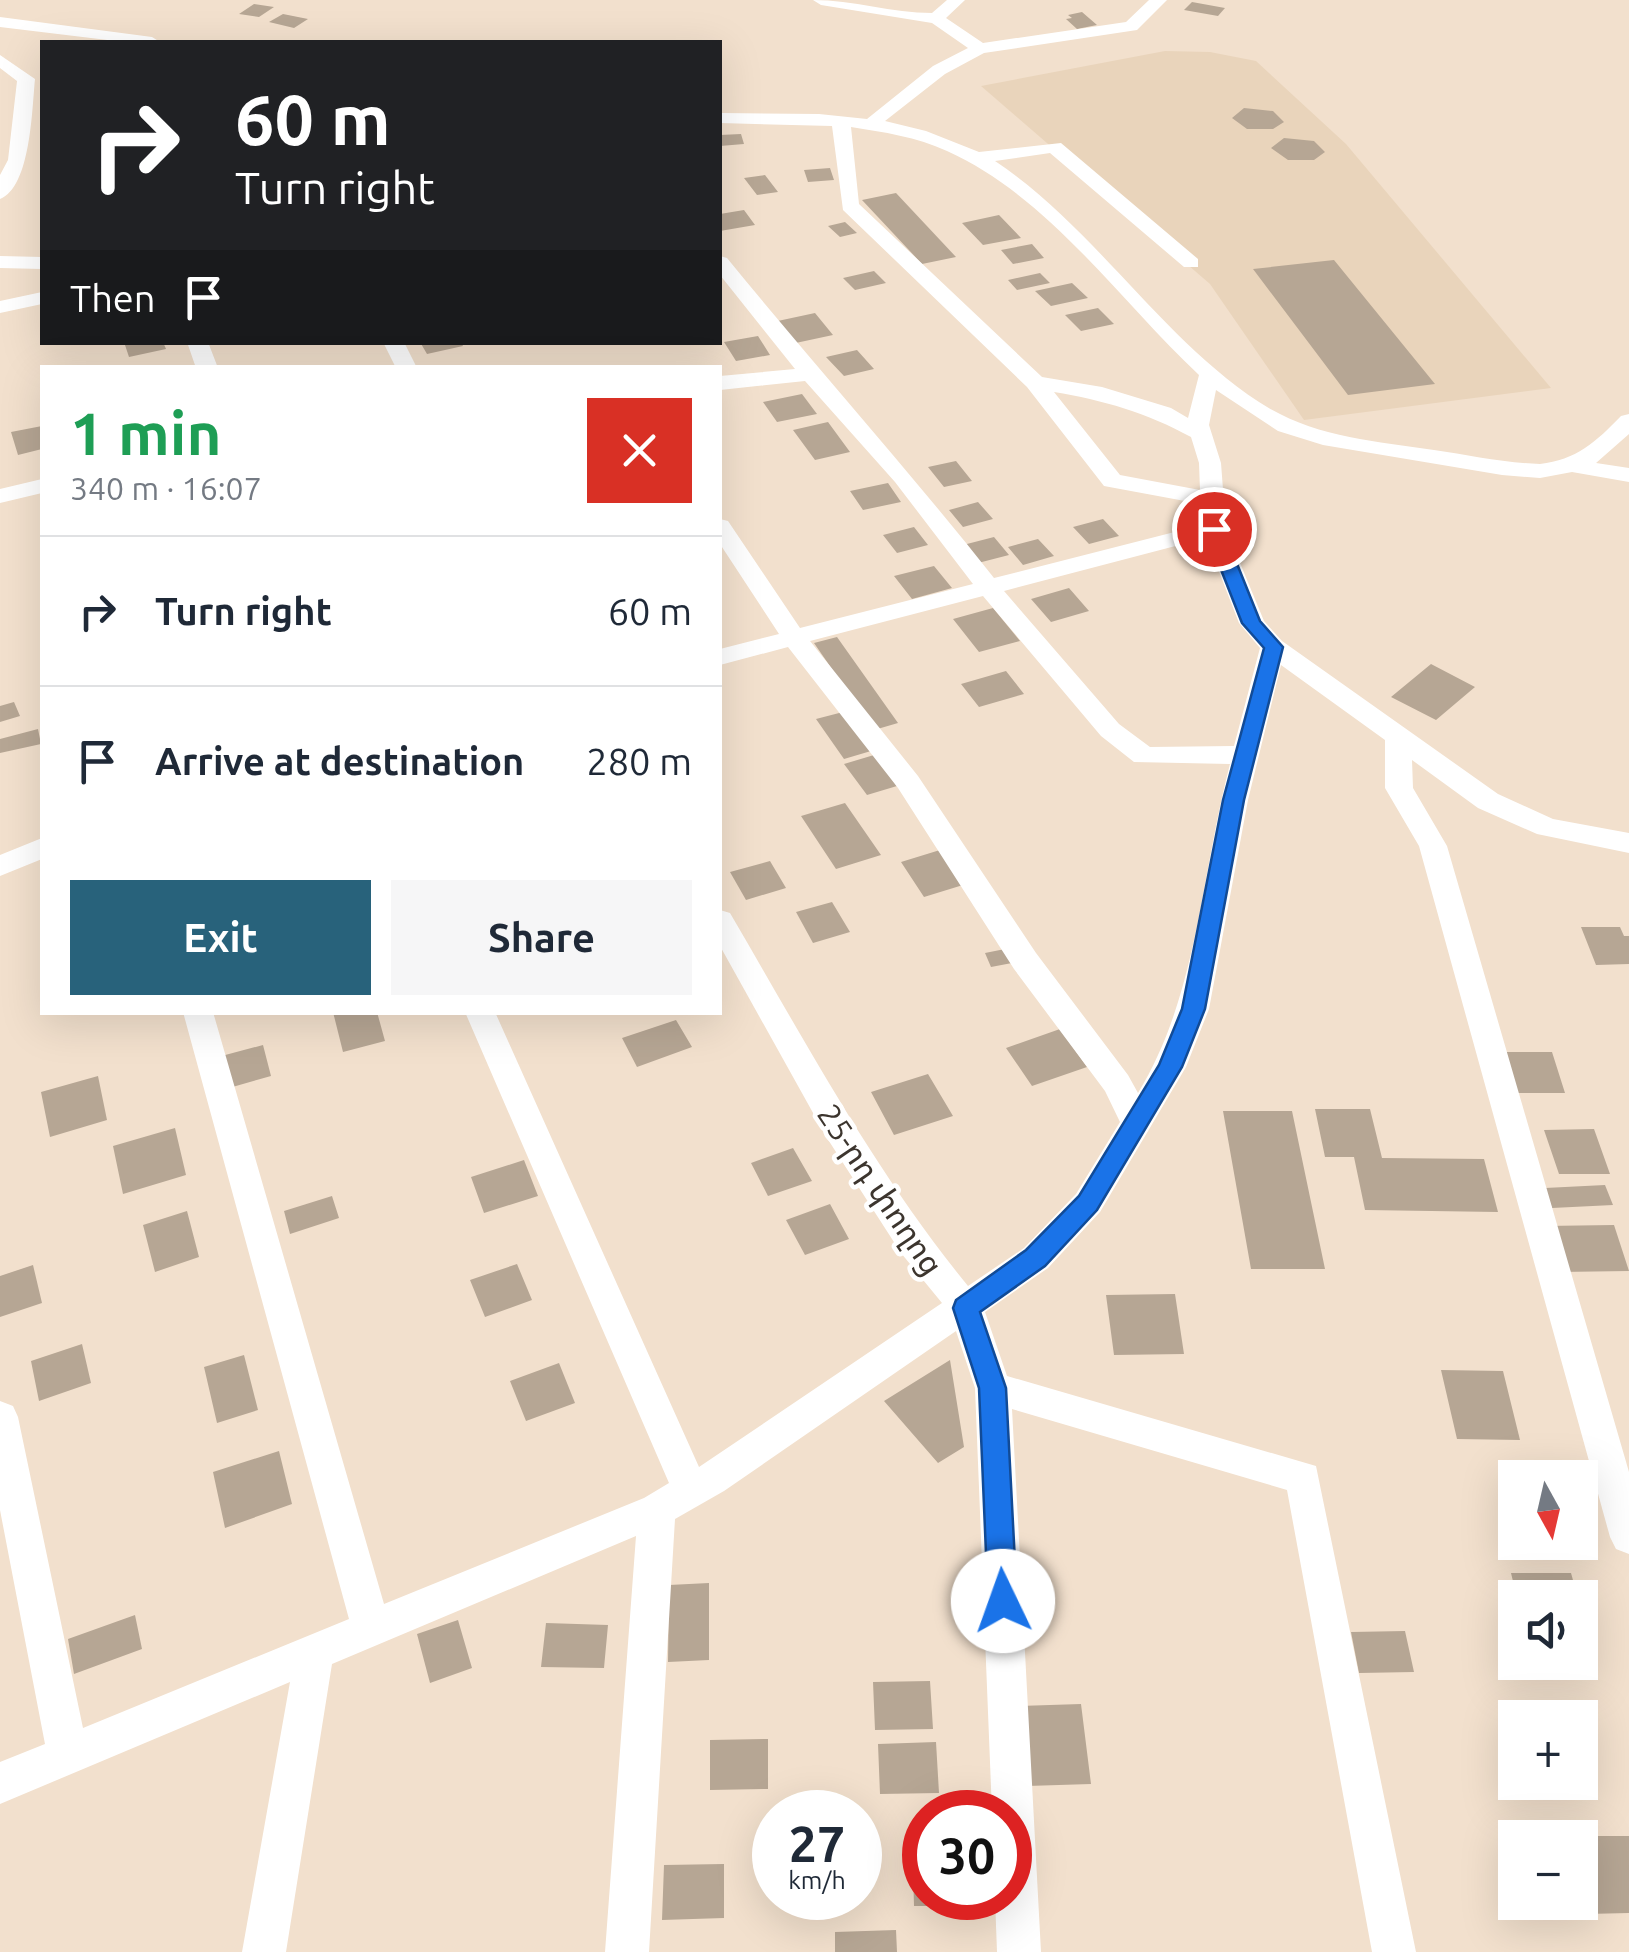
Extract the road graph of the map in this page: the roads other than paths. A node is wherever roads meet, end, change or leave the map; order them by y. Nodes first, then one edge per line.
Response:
1 (821, 0) edge
2 (957, 0) edge
3 (1159, 0) edge
4 (936, 18) junction
5 (0, 22) edge
6 (140, 40) edge
7 (980, 49) junction
8 (0, 60) edge
9 (722, 118) edge
10 (841, 122) junction
11 (871, 124) junction
12 (977, 158) junction
13 (0, 193) edge
14 (0, 262) edge
15 (40, 263) edge
16 (1190, 263) dead end
17 (722, 264) edge
18 (40, 298) edge
19 (0, 307) edge
20 (810, 374) junction
21 (1209, 375) junction
22 (1036, 382) junction
23 (722, 384) edge
24 (1629, 421) edge
25 (1200, 433) junction
26 (1570, 465) junction
27 (1629, 475) edge
28 (40, 486) edge
29 (0, 496) edge
30 (1212, 500) junction
31 (722, 529) edge
32 (1214, 529) junction
33 (988, 587) junction
34 (794, 638) junction
35 (1274, 647) junction
36 (722, 656) edge
37 (1398, 736) junction
38 (1246, 755) junction
39 (1629, 843) edge
40 (40, 849) edge
41 (0, 866) edge
42 (722, 924) edge
43 (199, 1015) edge
44 (481, 1015) edge
45 (1137, 1124) junction
46 (966, 1308) junction
47 (993, 1388) junction
48 (0, 1417) edge
49 (674, 1501) junction
50 (1629, 1537) edge
51 (372, 1626) junction
52 (314, 1650) junction
53 (68, 1755) junction
54 (0, 1783) edge
55 (264, 1952) edge
56 (627, 1952) edge
57 (1019, 1952) edge
58 (1394, 1952) edge

1 - 4 street
2 - 4 street
3 - 7 street
4 - 7 street
5 - 6 street
7 - 11 street
8 - 13 street
9 - 10 street
10 - 11 street
10 - 22 street
11 - 12 street
12 - 16 street
12 - 21 street
14 - 15 street
17 - 20 street
18 - 19 street
20 - 23 street
20 - 33 street
21 - 25 street
21 - 26 street
22 - 25 street
22 - 30 street
24 - 26 street
25 - 30 street
26 - 27 street
28 - 29 street
30 - 32 street
31 - 34 street
32 - 33 street
32 - 35 street
33 - 34 street
33 - 38 street
34 - 36 street
34 - 45 street
35 - 37 street
35 - 38 street
37 - 39 street
37 - 50 street
38 - 45 street
40 - 41 street
42 - 46 street, 25-րդ փողոց
43 - 51 street
44 - 49 street
45 - 46 street
46 - 47 street, 25-րդ փողոց
46 - 49 street
47 - 57 street, 25-րդ փողոց
47 - 58 street
48 - 53 street
49 - 51 street
49 - 56 street
51 - 52 street
52 - 53 street
52 - 55 street
53 - 54 street

